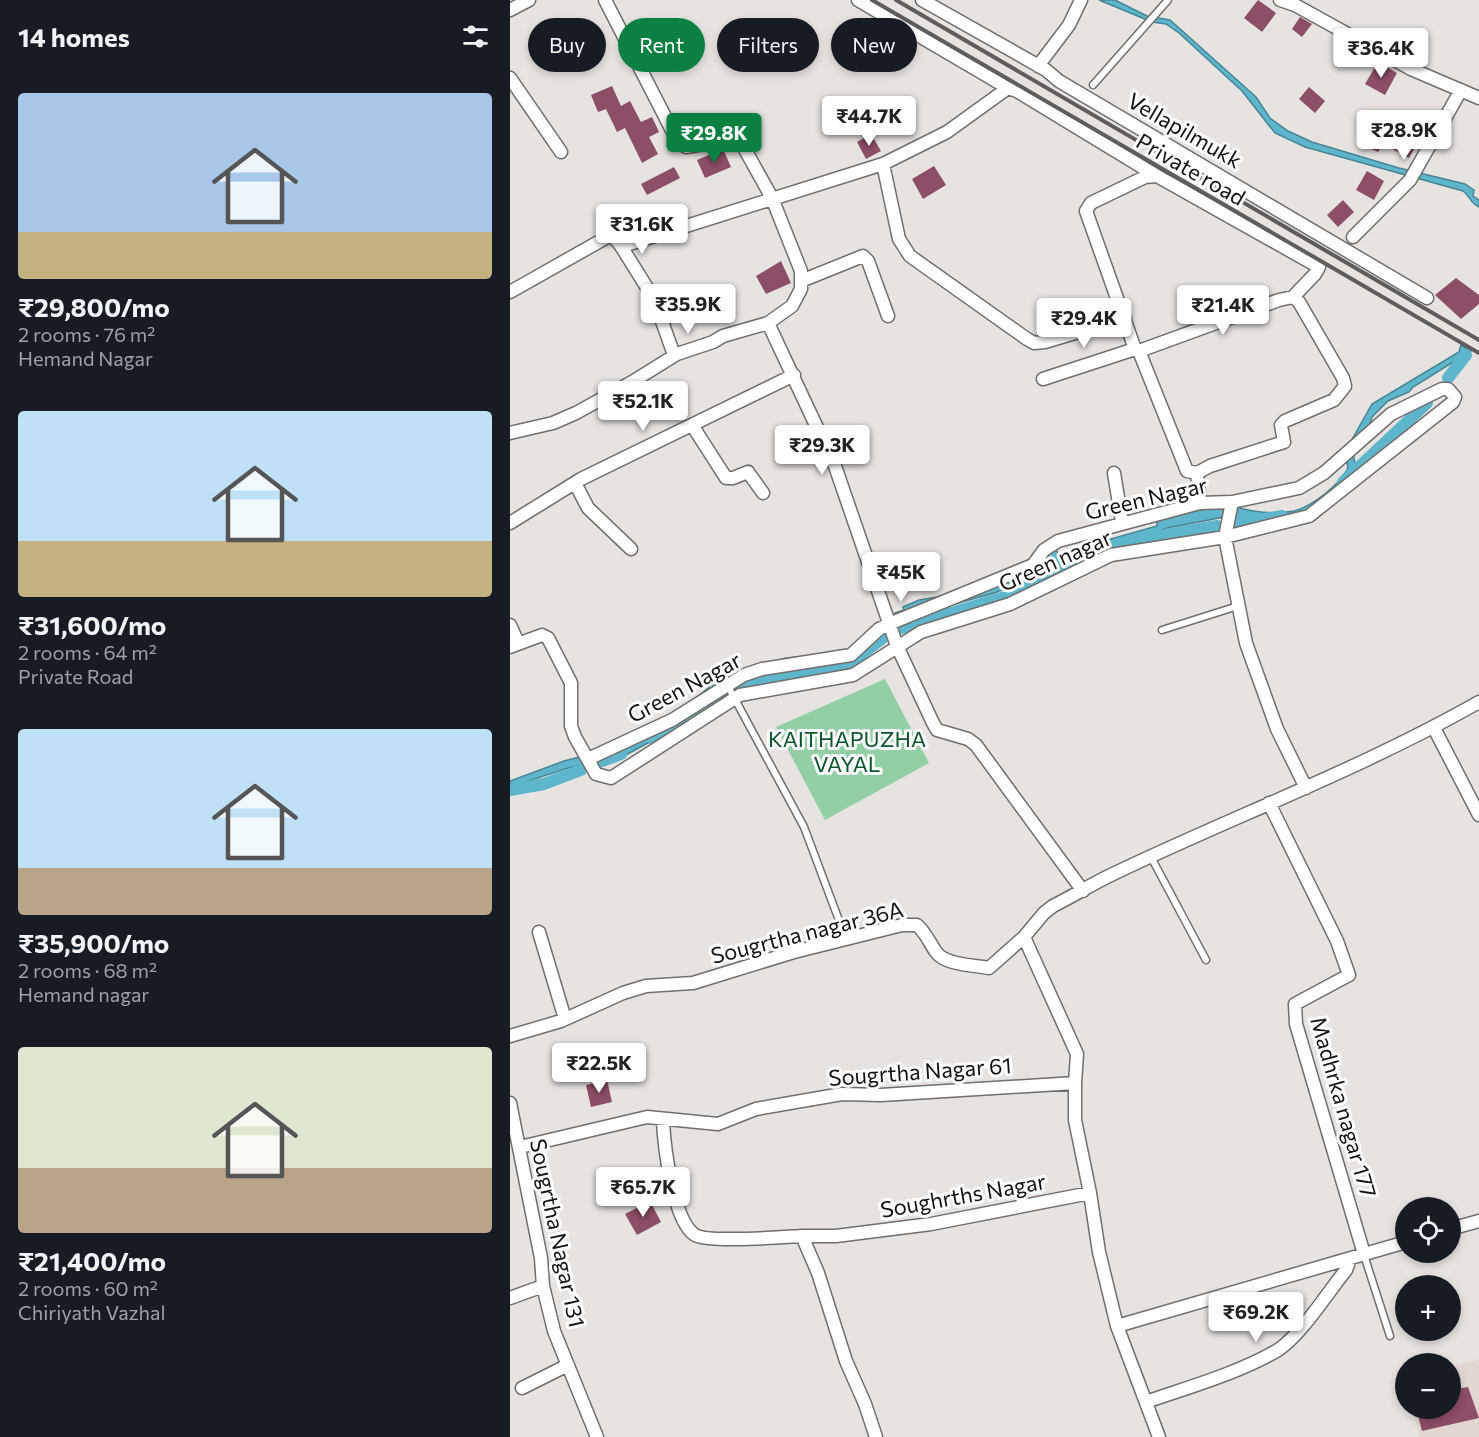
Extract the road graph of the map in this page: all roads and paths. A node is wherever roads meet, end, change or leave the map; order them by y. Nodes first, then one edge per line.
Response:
1 (528, 0) edge
2 (605, 0) edge
3 (858, 0) edge
4 (922, 0) edge
5 (1081, 0) edge
6 (1168, 0) edge
7 (1280, 0) edge
8 (510, 10) edge
9 (1038, 66) junction
10 (510, 78) edge
11 (1093, 86) dead end
12 (1008, 88) junction
13 (1461, 90) junction
14 (1479, 99) edge
15 (561, 152) dead end
16 (883, 164) junction
17 (1157, 176) junction
18 (772, 198) junction
19 (1353, 237) dead end
20 (621, 246) junction
21 (801, 280) junction
22 (511, 289) edge
23 (1293, 297) junction
24 (1427, 298) dead end
25 (888, 316) dead end
26 (1125, 318) junction
27 (768, 323) junction
28 (1137, 350) junction
29 (674, 356) junction
30 (794, 375) junction
31 (1043, 379) dead end
32 (692, 424) junction
33 (510, 433) edge
34 (1114, 473) dead end
35 (1197, 473) junction
36 (575, 483) junction
37 (764, 492) dead end
38 (1232, 502) junction
39 (1200, 503) junction
40 (1122, 522) junction
41 (510, 523) edge
42 (1225, 537) junction
43 (631, 549) dead end
44 (1238, 606) junction
45 (889, 624) junction
46 (510, 625) edge
47 (1162, 630) dead end
48 (514, 645) edge
49 (897, 646) junction
50 (732, 694) junction
51 (1479, 702) edge
52 (1434, 728) junction
53 (588, 759) junction
54 (1306, 788) junction
55 (1269, 803) junction
56 (1479, 815) edge
57 (1151, 857) junction
58 (1083, 891) junction
59 (539, 932) dead end
60 (1024, 937) junction
61 (846, 939) junction
62 (1206, 960) dead end
63 (565, 1019) junction
64 (510, 1036) edge
65 (1075, 1083) junction
66 (510, 1103) edge
67 (663, 1120) junction
68 (520, 1147) junction
69 (1089, 1193) junction
70 (1479, 1221) edge
71 (1461, 1226) edge
72 (802, 1236) junction
73 (1395, 1245) edge
74 (1364, 1254) junction
75 (1350, 1258) junction
76 (543, 1286) junction
77 (510, 1298) edge
78 (1117, 1326) junction
79 (1390, 1336) dead end
80 (568, 1365) junction
81 (522, 1388) dead end
82 (1146, 1402) junction
83 (597, 1437) edge
84 (876, 1437) edge
85 (1160, 1437) edge

1 - 8 street
2 - 18 street
3 - 12 street, Private road
4 - 9 street, Vellapilmukk
5 - 9 street
6 - 11 lane
7 - 13 street
9 - 24 street, Vellapilmukk
10 - 15 street
12 - 16 street
12 - 17 street, Private road
13 - 14 street
13 - 19 street
16 - 18 street
16 - 26 street
17 - 23 street, Private road
17 - 26 street
18 - 20 street
18 - 21 street
20 - 22 street
20 - 29 street
21 - 25 street
21 - 27 street
23 - 28 street
23 - 35 street
26 - 28 street
27 - 29 street
27 - 30 street
28 - 31 street
28 - 35 street
29 - 33 street
30 - 32 street
30 - 45 street
32 - 36 street
32 - 37 street
34 - 40 street
35 - 39 street
36 - 41 street
36 - 43 street
38 - 39 street, Green Nagar
38 - 42 street
38 - 42 street, Green nagar
39 - 40 street, Green Nagar
40 - 45 street, Green Nagar
42 - 44 street
42 - 49 street, Green nagar
44 - 47 lane
44 - 54 street
45 - 49 street
45 - 53 street, Green Nagar
46 - 48 street
48 - 53 street, Green nagar
49 - 50 street, Green nagar
49 - 58 street
50 - 53 street, Green nagar
50 - 61 lane
51 - 52 street, Sougrtha nagar 36A
52 - 54 street, Sougrtha nagar 36A
52 - 56 street
54 - 55 street, Sougrtha nagar 36A
55 - 57 street, Sougrtha nagar 36A
55 - 74 street, Madhrka nagar 177
57 - 58 street, Sougrtha nagar 36A
57 - 62 lane
58 - 60 street, Sougrtha nagar 36A
59 - 63 street
60 - 61 street, Sougrtha nagar 36A
60 - 65 street
61 - 63 street, Sougrtha nagar 36A
63 - 64 street, Sougrtha nagar 36A
65 - 67 street, Sougrtha Nagar 61
65 - 69 street
66 - 68 street, Sougrtha Nagar 131
67 - 68 street, Sougrtha Nagar 61
67 - 72 street, Soughrths Nagar
68 - 76 street, Sougrtha Nagar 131
69 - 72 street, Soughrths Nagar
69 - 78 street
70 - 71 street
72 - 84 street
73 - 74 street
74 - 75 street
74 - 79 lane
75 - 78 street
75 - 82 street
76 - 77 street
76 - 80 street, Sougrtha Nagar 131
78 - 82 street
80 - 81 street
80 - 83 street, Sougrtha Nagar 131
82 - 85 street

